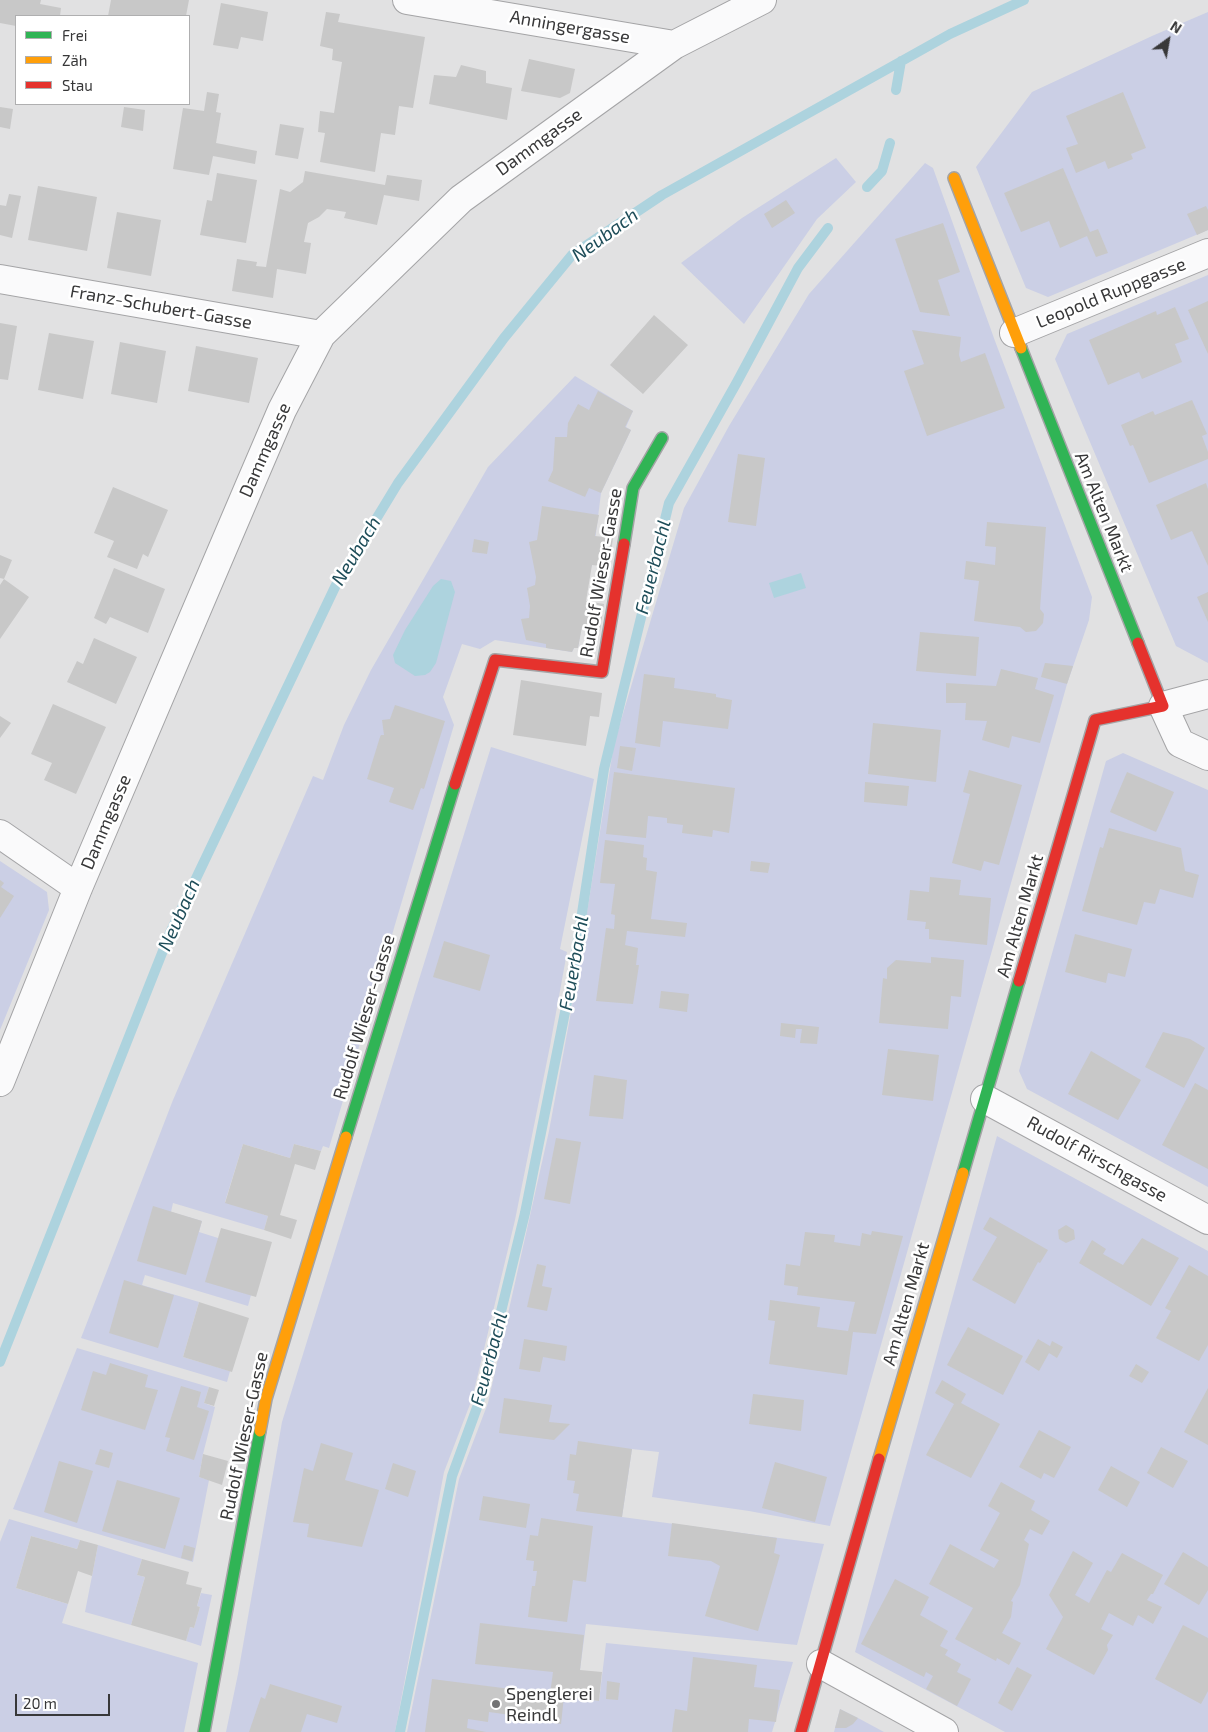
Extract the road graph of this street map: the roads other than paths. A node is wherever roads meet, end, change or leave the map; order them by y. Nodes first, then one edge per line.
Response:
1 (407, 0) edge
2 (762, 0) edge
3 (674, 45) junction
4 (954, 178) dead end
5 (1208, 253) edge
6 (0, 279) edge
7 (1014, 333) junction
8 (321, 334) junction
9 (662, 438) dead end
10 (1208, 694) edge
11 (1163, 706) junction
12 (1208, 756) edge
13 (0, 834) edge
14 (78, 888) junction
15 (0, 1082) edge
16 (986, 1099) junction
17 (1208, 1220) edge
18 (820, 1664) junction
19 (204, 1732) edge
20 (801, 1732) edge
21 (944, 1732) edge

1 - 3 street, Anningergasse
2 - 3 street, Dammgasse
3 - 8 street, Dammgasse
4 - 7 street, Am Alten Markt
5 - 7 street, Leopold Ruppgasse
6 - 8 street, Franz-Schubert-Gasse
7 - 11 street, Am Alten Markt
8 - 14 street, Dammgasse
9 - 19 street, Rudolf Wieser-Gasse
10 - 11 street
11 - 12 street
11 - 16 street, Am Alten Markt
13 - 14 street
14 - 15 street, Dammgasse
16 - 17 street, Rudolf Rirschgasse
16 - 18 street, Am Alten Markt
18 - 20 street, Am Alten Markt
18 - 21 street

